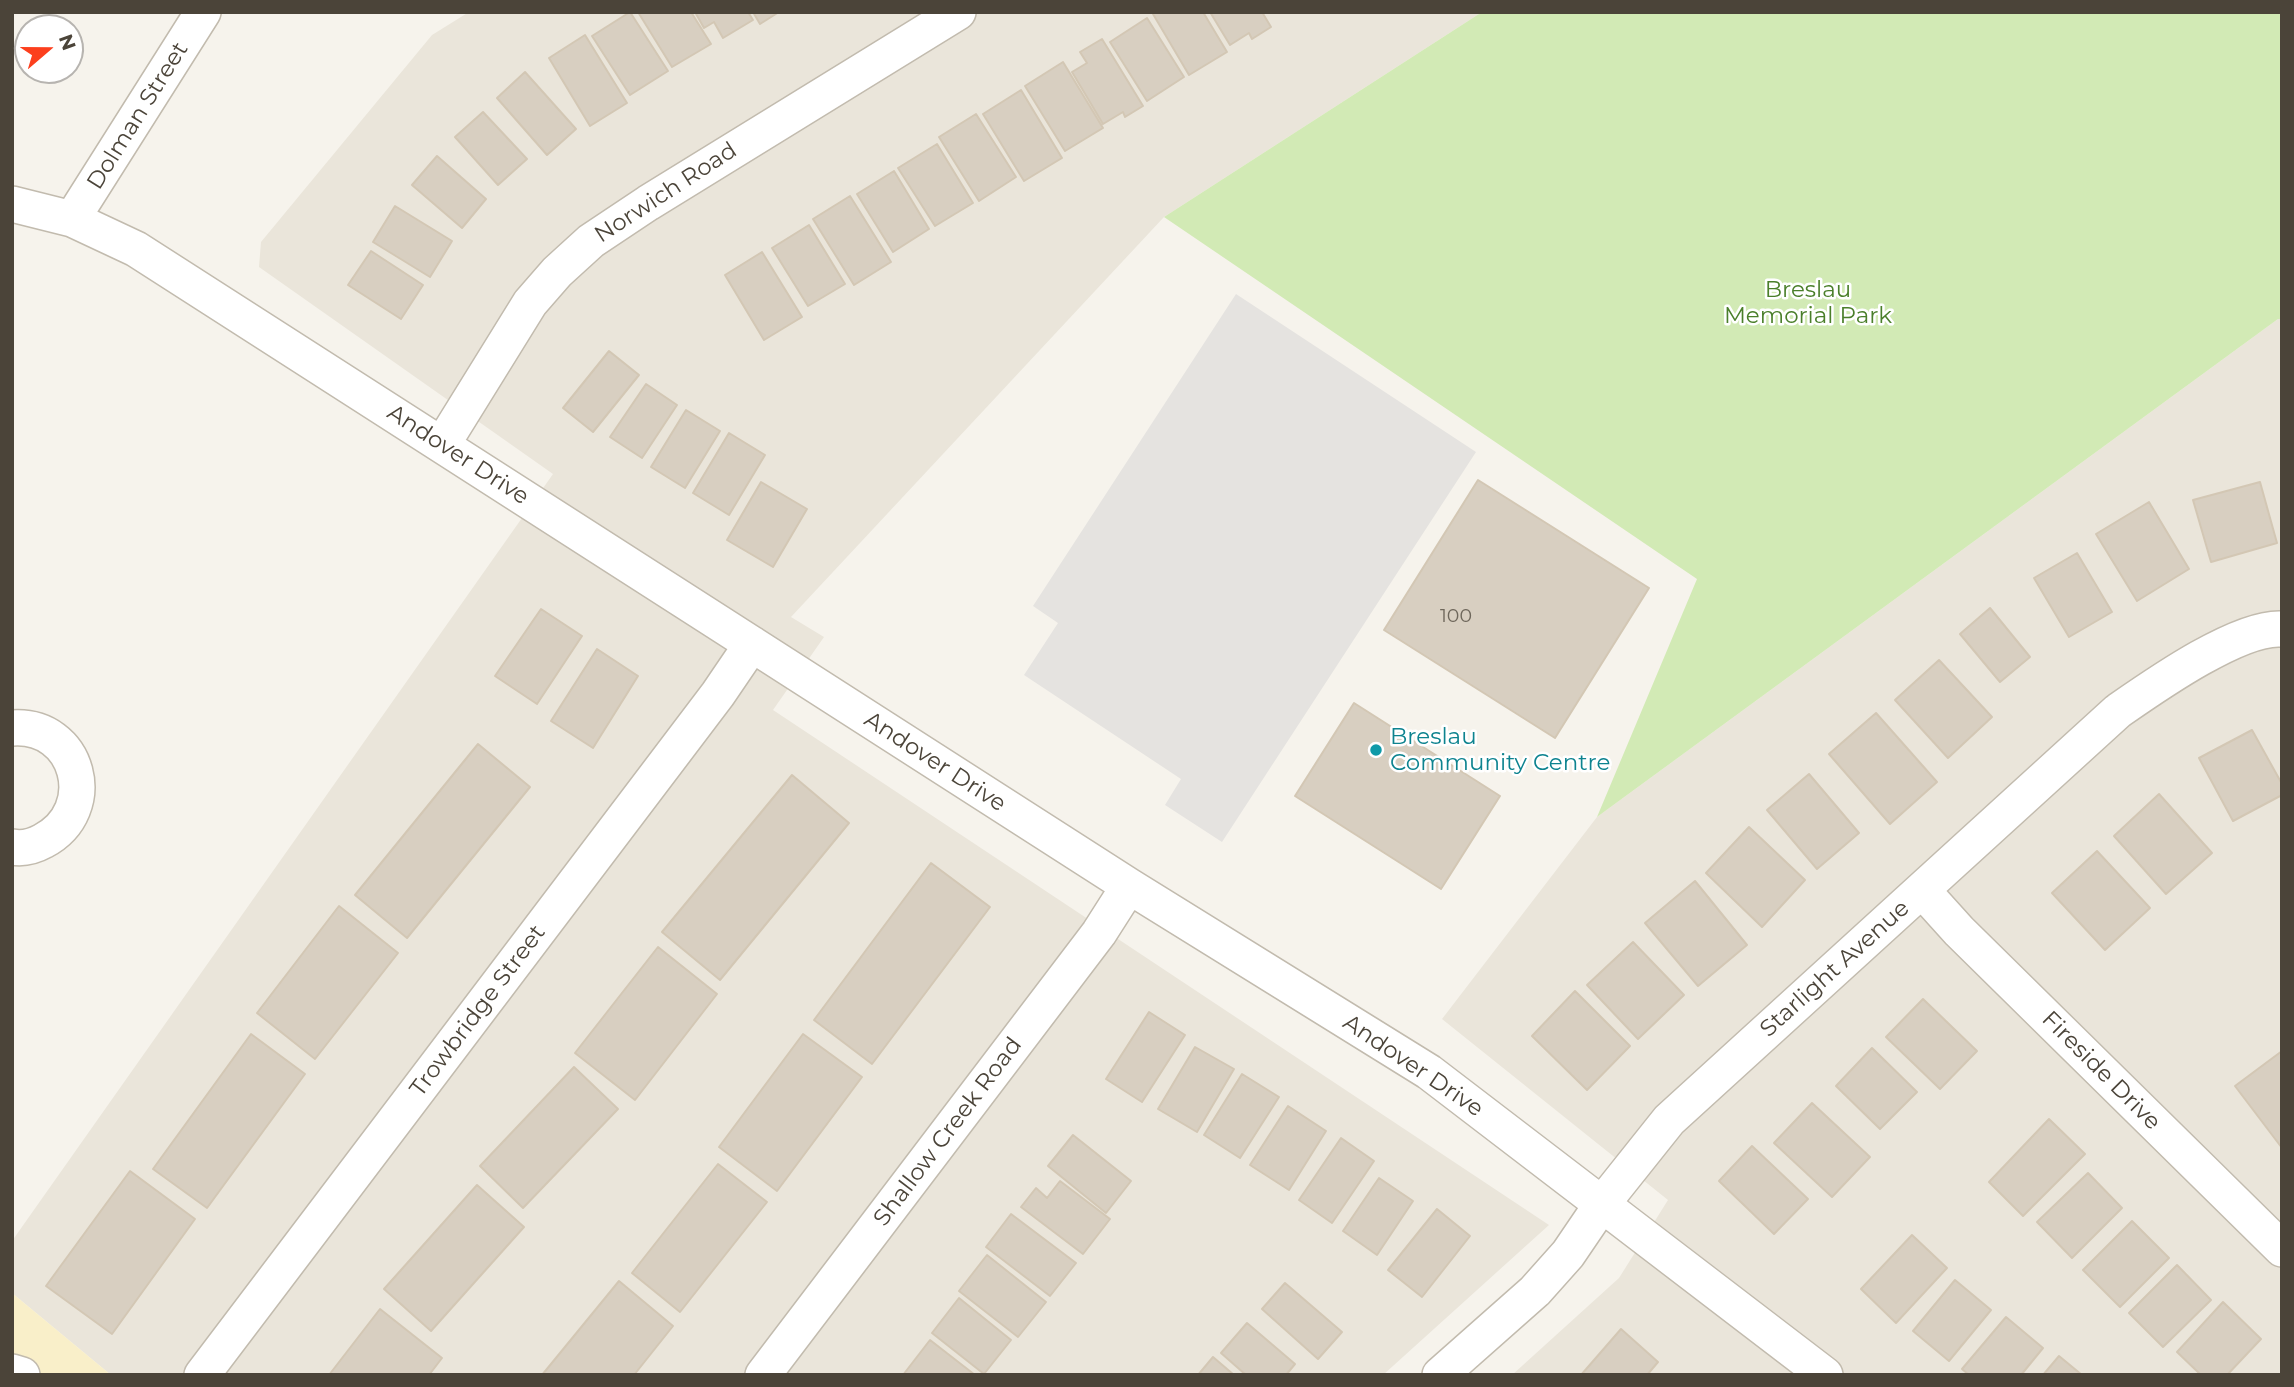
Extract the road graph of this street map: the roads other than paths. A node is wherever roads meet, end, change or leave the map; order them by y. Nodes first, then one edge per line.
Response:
1 (203, 12) edge
2 (958, 12) edge
3 (12, 204) edge
4 (72, 219) junction
5 (442, 445) junction
6 (2282, 629) edge
7 (752, 644) junction
8 (12, 728) edge
9 (12, 848) edge
10 (1129, 886) junction
11 (1922, 890) junction
12 (1602, 1204) junction
13 (2282, 1249) edge
14 (12, 1372) edge
15 (22, 1375) edge
16 (202, 1375) edge
17 (763, 1375) edge
18 (1440, 1375) edge
19 (1825, 1375) edge

1 - 4 street, Dolman Street
2 - 5 street, Norwich Road
3 - 4 street, Andover Drive
4 - 5 street, Andover Drive
5 - 7 street, Andover Drive
6 - 11 street, Starlight Avenue
7 - 10 street, Andover Drive
7 - 16 street, Trowbridge Street
8 - 9 street
10 - 12 street, Andover Drive
10 - 17 street, Shallow Creek Road
11 - 12 street, Starlight Avenue
11 - 13 street, Fireside Drive
12 - 18 street, Starlight Avenue
12 - 19 street, Andover Drive
14 - 15 street

